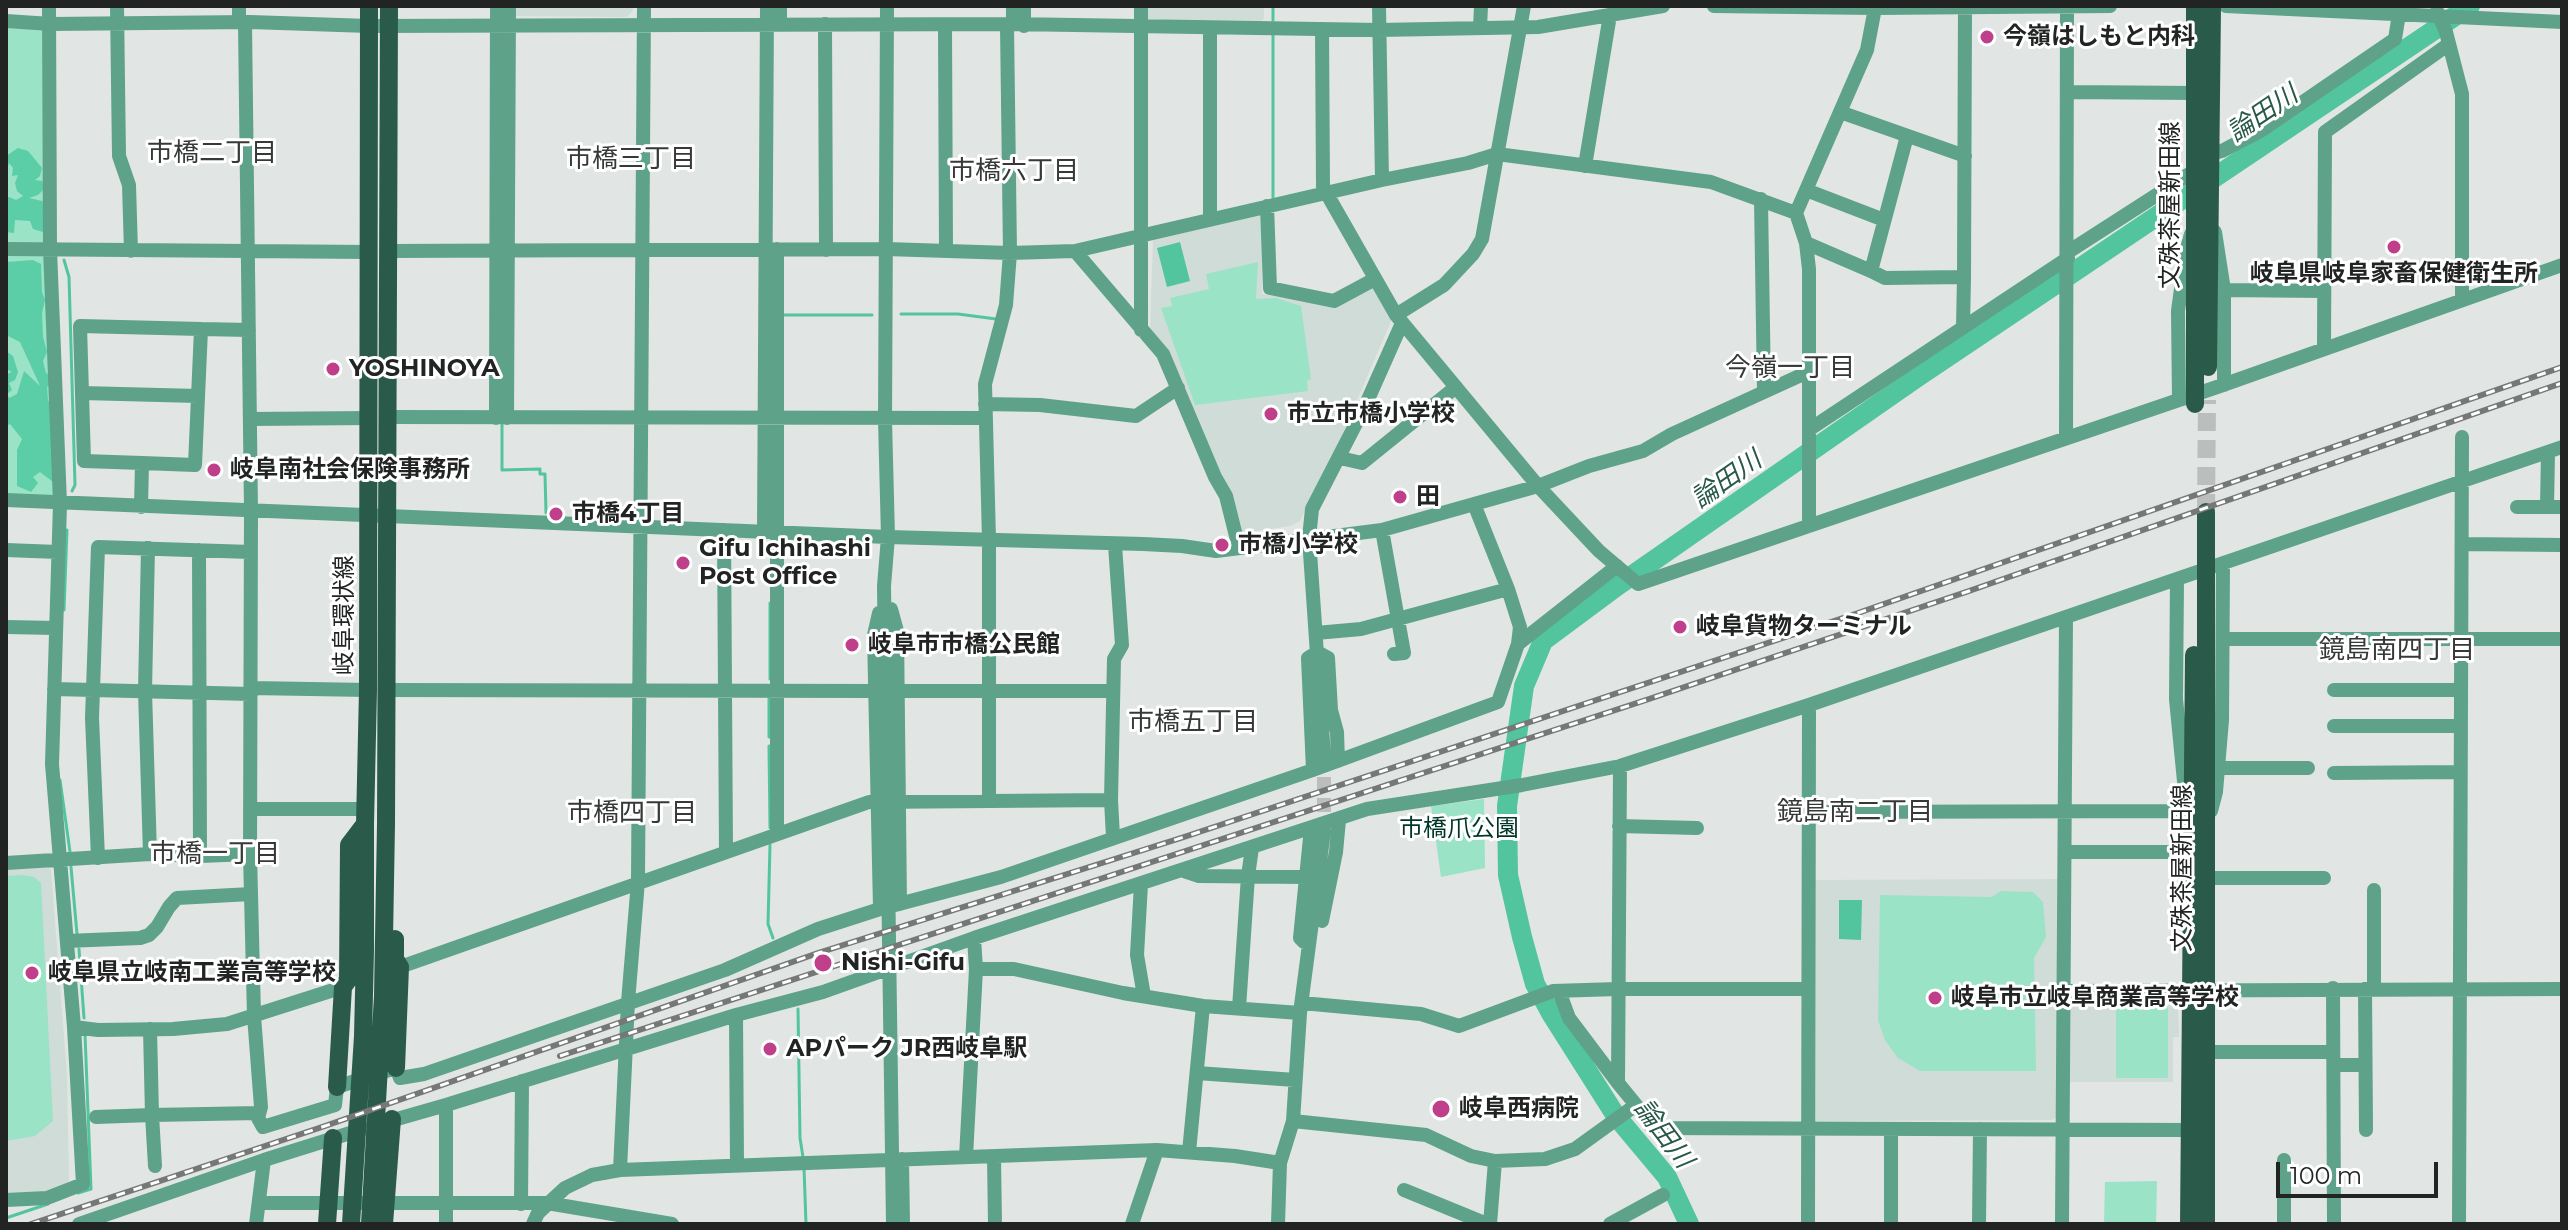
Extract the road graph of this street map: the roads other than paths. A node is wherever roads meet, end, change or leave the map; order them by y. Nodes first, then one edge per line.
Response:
1 (49, 6) edge
2 (117, 6) edge
3 (239, 6) edge
4 (250, 6) edge
5 (369, 6) edge
6 (389, 6) edge
7 (497, 6) edge
8 (509, 6) edge
9 (644, 6) edge
10 (767, 6) edge
11 (780, 6) edge
12 (887, 6) edge
13 (1013, 6) edge
14 (1024, 6) edge
15 (1141, 6) edge
16 (1379, 6) edge
17 (1481, 6) edge
18 (1524, 6) edge
19 (1663, 6) edge
20 (1714, 6) edge
21 (1965, 6) edge
22 (2067, 6) edge
23 (2110, 6) edge
24 (2195, 6) edge
25 (2212, 6) edge
26 (2226, 6) edge
27 (1853, 7) edge
28 (1875, 8) edge
29 (2324, 8) edge
30 (2433, 11) edge
31 (2399, 14) junction
32 (1610, 15) junction
33 (6, 21) edge
34 (245, 22) junction
35 (2562, 22) edge
36 (117, 23) junction
37 (51, 24) junction
38 (644, 24) junction
39 (774, 24) junction
40 (825, 24) junction
41 (887, 24) junction
42 (503, 25) junction
43 (1015, 25) junction
44 (369, 26) junction
45 (388, 26) junction
46 (945, 26) junction
47 (1141, 27) junction
48 (1210, 28) junction
49 (1480, 28) junction
50 (1519, 28) junction
51 (1322, 29) junction
52 (1379, 30) junction
53 (2449, 44) junction
54 (2067, 92) junction
55 (2195, 93) junction
56 (1840, 112) junction
57 (1907, 136) junction
58 (1497, 154) junction
59 (1965, 156) junction
60 (1585, 166) junction
61 (2202, 166) junction
62 (1382, 180) junction
63 (1806, 190) junction
64 (1326, 193) junction
65 (1761, 199) junction
66 (1267, 206) junction
67 (2202, 208) junction
68 (1796, 213) junction
69 (1210, 219) junction
70 (1884, 220) junction
71 (1142, 234) junction
72 (1806, 243) junction
73 (6, 249) edge
74 (50, 249) junction
75 (771, 249) junction
76 (886, 249) junction
77 (501, 250) junction
78 (643, 250) junction
79 (826, 250) junction
80 (946, 250) junction
81 (131, 251) junction
82 (248, 251) junction
83 (389, 251) junction
84 (1075, 251) junction
85 (368, 252) junction
86 (1010, 253) junction
87 (2068, 255) junction
88 (2562, 265) edge
89 (1871, 271) junction
90 (1964, 277) junction
91 (1375, 279) junction
92 (2224, 290) junction
93 (2324, 291) junction
94 (2462, 299) junction
95 (1399, 319) junction
96 (1963, 327) junction
97 (201, 329) junction
98 (249, 330) junction
99 (1141, 330) junction
100 (2324, 348) junction
101 (1808, 372) junction
102 (1456, 387) junction
103 (1178, 388) junction
104 (1764, 391) junction
105 (82, 393) junction
106 (198, 396) junction
107 (2202, 396) junction
108 (985, 411) junction
109 (388, 417) junction
110 (369, 418) junction
111 (501, 418) junction
112 (250, 419) junction
113 (642, 419) junction
114 (771, 419) junction
115 (885, 420) junction
116 (1810, 433) junction
117 (2462, 437) dead end
118 (2066, 438) junction
119 (2555, 450) edge
120 (1340, 458) junction
121 (142, 463) junction
122 (2462, 482) junction
123 (1538, 486) junction
124 (6, 500) edge
125 (60, 504) junction
126 (1474, 504) junction
127 (141, 507) junction
128 (2517, 507) dead end
129 (2555, 507) edge
130 (251, 511) junction
131 (2201, 514) tunnel mouth
132 (369, 516) junction
133 (388, 516) junction
134 (641, 525) junction
135 (1809, 526) junction
136 (724, 530) junction
137 (1382, 530) junction
138 (770, 532) junction
139 (888, 537) junction
140 (1309, 538) junction
141 (989, 540) junction
142 (2462, 544) junction
143 (1115, 545) junction
144 (2562, 545) edge
145 (148, 548) junction
146 (1239, 548) junction
147 (6, 550) edge
148 (199, 550) junction
149 (58, 552) junction
150 (251, 552) junction
151 (2221, 565) junction
152 (1617, 566) junction
153 (2179, 578) junction
154 (884, 586) junction
155 (1508, 589) junction
156 (2066, 617) junction
157 (1398, 620) junction
158 (6, 627) edge
159 (56, 628) junction
160 (1316, 633) junction
161 (2223, 639) junction
162 (2461, 639) junction
163 (2562, 639) edge
164 (1518, 644) junction
165 (1317, 652) junction
166 (1394, 654) dead end
167 (54, 689) junction
168 (93, 689) junction
169 (776, 689) junction
170 (378, 690) junction
171 (638, 690) junction
172 (723, 690) junction
173 (2334, 690) dead end
174 (2461, 690) junction
175 (145, 691) junction
176 (251, 691) junction
177 (875, 691) junction
178 (897, 691) junction
179 (989, 691) junction
180 (1113, 691) junction
181 (198, 693) junction
182 (1809, 705) junction
183 (2334, 726) dead end
184 (2461, 726) junction
185 (1331, 759) junction
186 (1620, 766) junction
187 (2218, 768) junction
188 (2308, 768) dead end
189 (1313, 770) junction
190 (2460, 772) junction
191 (2334, 773) dead end
192 (1111, 800) junction
193 (898, 801) junction
194 (989, 801) junction
195 (876, 803) junction
196 (250, 809) junction
197 (1809, 812) junction
198 (2066, 812) junction
199 (365, 816) junction
200 (2195, 816) junction
201 (1339, 820) junction
202 (386, 824) junction
203 (1619, 826) junction
204 (1697, 828) dead end
205 (1318, 829) junction
206 (777, 834) junction
207 (1113, 837) junction
208 (1252, 848) junction
209 (726, 851) junction
210 (2065, 852) junction
211 (2178, 852) dead end
212 (150, 854) junction
213 (250, 854) junction
214 (200, 856) junction
215 (98, 858) junction
216 (60, 861) junction
217 (6, 863) edge
218 (1183, 871) junction
219 (1248, 876) junction
220 (1307, 877) junction
221 (2207, 878) junction
222 (2324, 878) dead end
223 (638, 881) junction
224 (1141, 884) junction
225 (2374, 890) dead end
226 (251, 894) junction
227 (900, 904) junction
228 (880, 909) junction
229 (974, 938) junction
230 (67, 941) junction
231 (1308, 945) junction
232 (400, 967) junction
233 (897, 967) junction
234 (976, 969) junction
235 (881, 972) junction
236 (343, 987) junction
237 (2333, 988) junction
238 (1618, 989) junction
239 (1808, 989) junction
240 (2370, 989) junction
241 (2562, 989) edge
242 (2200, 990) junction
243 (2460, 990) junction
244 (1556, 991) junction
245 (2064, 991) junction
246 (1144, 996) junction
247 (628, 1002) junction
248 (1203, 1006) junction
249 (1239, 1008) junction
250 (1301, 1008) junction
251 (736, 1015) junction
252 (254, 1016) junction
253 (74, 1027) junction
254 (150, 1029) junction
255 (626, 1048) junction
256 (2208, 1052) junction
257 (2334, 1058) junction
258 (2365, 1065) junction
259 (396, 1068) junction
260 (883, 1073) dead end
261 (1197, 1073) junction
262 (1295, 1080) junction
263 (522, 1081) junction
264 (1618, 1083) junction
265 (337, 1087) junction
266 (446, 1105) junction
267 (1633, 1107) junction
268 (259, 1113) junction
269 (152, 1115) junction
270 (96, 1117) dead end
271 (390, 1120) junction
272 (1293, 1121) junction
273 (1807, 1129) junction
274 (1891, 1129) junction
275 (1980, 1129) junction
276 (2064, 1130) junction
277 (2191, 1130) junction
278 (2366, 1130) dead end
279 (335, 1138) junction
280 (1157, 1150) junction
281 (1189, 1152) junction
282 (966, 1157) junction
283 (994, 1157) junction
284 (884, 1159) junction
285 (902, 1159) junction
286 (264, 1160) junction
287 (2284, 1160) dead end
288 (1495, 1161) junction
289 (1280, 1163) junction
290 (737, 1164) junction
291 (155, 1166) dead end
292 (620, 1170) junction
293 (1404, 1190) dead end
294 (1663, 1195) dead end
295 (6, 1200) edge
296 (383, 1202) junction
297 (260, 1203) junction
298 (331, 1203) junction
299 (547, 1203) junction
300 (446, 1204) junction
301 (521, 1204) junction
302 (79, 1224) edge
303 (256, 1224) edge
304 (327, 1224) edge
305 (351, 1224) edge
306 (370, 1224) edge
307 (384, 1224) edge
308 (446, 1224) edge
309 (533, 1224) edge
310 (672, 1224) edge
311 (884, 1224) edge
312 (893, 1224) edge
313 (903, 1224) edge
314 (995, 1224) edge
315 (1132, 1224) edge
316 (1278, 1224) edge
317 (1488, 1224) edge
318 (1610, 1224) edge
319 (1808, 1224) edge
320 (1891, 1224) edge
321 (1979, 1224) edge
322 (2062, 1224) edge
323 (2189, 1224) edge
324 (2206, 1224) edge
325 (2284, 1224) edge
326 (2334, 1224) edge
327 (2459, 1224) edge

1 - 37 street
2 - 36 street
3 - 34 street
4 - 34 street
5 - 44 main road, 岐阜環状線
6 - 45 main road, 岐阜環状線
7 - 42 street
8 - 42 street
9 - 38 street
10 - 39 street
11 - 39 street
12 - 41 street
13 - 43 street
14 - 43 street
15 - 47 street
16 - 52 street
17 - 49 street
18 - 50 street
19 - 32 street
20 - 27 street
21 - 22 street
21 - 28 street
21 - 59 street
22 - 23 street
22 - 54 street
24 - 55 main road, 文殊茶屋新田線
25 - 61 main road, 文殊茶屋新田線
26 - 29 street
27 - 28 street
28 - 56 street
29 - 31 street
30 - 31 street
30 - 35 street
30 - 53 street
31 - 61 street
32 - 50 street
32 - 60 street
33 - 37 street
34 - 36 street
34 - 44 street
34 - 82 street
36 - 37 street
36 - 81 street
37 - 74 street
38 - 39 street
38 - 42 street
38 - 78 street
39 - 40 street
39 - 75 street
40 - 41 street
40 - 79 street
41 - 46 street
41 - 76 street
42 - 45 street
42 - 77 street
43 - 46 street
43 - 47 street
43 - 86 street
44 - 45 street
44 - 85 main road, 岐阜環状線
45 - 83 main road, 岐阜環状線
46 - 80 street
47 - 48 street
47 - 71 street
48 - 51 street
48 - 69 street
49 - 50 street
49 - 52 street
50 - 58 street
51 - 52 street
51 - 64 street
52 - 62 street
53 - 93 street
53 - 94 street
54 - 55 street
54 - 87 street
55 - 61 main road, 文殊茶屋新田線
56 - 57 street
56 - 63 street
57 - 59 street
57 - 70 street
58 - 60 street
58 - 62 street
58 - 95 street
59 - 90 street
60 - 65 street
61 - 67 main road, 文殊茶屋新田線
61 - 87 street
62 - 64 street
63 - 68 street
63 - 70 street
64 - 66 street
64 - 91 street
65 - 68 street
65 - 104 street
66 - 69 street
66 - 91 street
67 - 92 street
67 - 107 main road, 文殊茶屋新田線
67 - 107 street
68 - 72 street
69 - 71 street
70 - 89 street
71 - 84 street
71 - 99 street
72 - 89 street
72 - 101 street
73 - 74 street
74 - 81 street
74 - 125 street
75 - 78 street
75 - 79 street
75 - 114 street
76 - 79 street
76 - 80 street
76 - 115 street
77 - 78 street
77 - 83 street
77 - 111 street
78 - 113 street
80 - 86 street
81 - 82 street
82 - 85 street
82 - 98 street
83 - 109 main road, 岐阜環状線
84 - 86 street
84 - 99 street
85 - 110 main road, 岐阜環状線
86 - 108 street
87 - 96 street
87 - 118 street
88 - 94 street
89 - 90 street
90 - 96 street
91 - 95 street
92 - 93 street
92 - 107 street
93 - 100 street
94 - 100 street
95 - 102 street
95 - 120 street
96 - 116 street
97 - 98 street
97 - 105 street
97 - 106 street
98 - 112 street
99 - 103 street
100 - 107 street
101 - 104 street
101 - 116 street
102 - 120 street
102 - 123 street
103 - 108 street
103 - 146 street
104 - 123 street
105 - 106 street
105 - 121 street
106 - 121 street
107 - 118 street
108 - 115 street
108 - 141 street
109 - 111 street
109 - 133 main road, 岐阜環状線
110 - 112 street
110 - 132 main road, 岐阜環状線
111 - 113 street
112 - 130 street
113 - 114 street
113 - 134 street
114 - 115 street
114 - 138 street
115 - 139 street
116 - 135 street
117 - 122 street
118 - 135 street
119 - 122 street
119 - 129 street
120 - 140 street
121 - 127 street
122 - 142 street
122 - 151 street
123 - 126 street
123 - 152 street
124 - 125 street
125 - 127 street
125 - 149 street
126 - 137 street
126 - 155 street
127 - 130 street
128 - 129 street
130 - 132 street
130 - 150 street
131 - 200 main road, 文殊茶屋新田線
132 - 133 street
132 - 170 main road, 岐阜環状線
133 - 134 street
133 - 170 main road, 岐阜環状線
134 - 136 street
134 - 171 street
135 - 152 street
136 - 138 street
136 - 172 street
137 - 140 street
137 - 157 street
138 - 139 street
138 - 169 street
139 - 141 street
139 - 154 street
140 - 146 street
140 - 160 street
141 - 143 street
141 - 179 street
142 - 144 street
142 - 162 street
143 - 146 street
143 - 180 street
145 - 148 street
145 - 168 street
145 - 175 street
147 - 149 street
148 - 150 street
148 - 181 street
149 - 159 street
150 - 176 street
151 - 153 street
151 - 161 street
152 - 164 street
153 - 156 street
153 - 200 street
154 - 177 street
154 - 178 street
154 - 312 street
155 - 157 street
155 - 164 street
156 - 182 street
156 - 198 street
157 - 160 street
157 - 166 street
158 - 159 street
159 - 167 street
160 - 165 street
161 - 162 street
161 - 187 street
162 - 163 street
162 - 174 street
164 - 185 street
165 - 185 street
165 - 189 street
167 - 168 street
167 - 216 street
168 - 175 street
168 - 215 street
169 - 172 street
169 - 177 street
169 - 206 street
170 - 171 street
170 - 176 street
170 - 199 main road, 岐阜環状線
170 - 202 main road, 岐阜環状線
171 - 172 street
171 - 223 street
172 - 209 street
173 - 174 street
174 - 184 street
175 - 181 street
175 - 212 street
176 - 181 street
176 - 196 street
177 - 195 street
178 - 179 street
178 - 193 street
179 - 180 street
179 - 194 street
180 - 192 street
181 - 214 street
182 - 186 street
182 - 197 street
183 - 184 street
184 - 190 street
185 - 189 street
186 - 201 street
186 - 203 street
187 - 188 street
187 - 200 street
189 - 207 street
190 - 191 street
190 - 243 street
192 - 194 street
192 - 207 street
193 - 194 street
193 - 195 street
193 - 227 street
195 - 206 street
195 - 228 street
196 - 199 street
196 - 213 street
197 - 198 street
197 - 239 street
198 - 200 street
198 - 210 street
199 - 236 main road
199 - 305 main road, 岐阜環状線
200 - 221 main road, 文殊茶屋新田線
200 - 242 main road, 文殊茶屋新田線
201 - 205 street
201 - 231 street
202 - 232 main road
202 - 306 main road, 岐阜環状線
203 - 204 street
203 - 238 street
205 - 208 street
205 - 220 street
205 - 231 street
206 - 209 street
207 - 227 street
208 - 218 street
208 - 219 street
209 - 223 street
210 - 211 street
210 - 245 street
212 - 214 street
212 - 215 street
213 - 214 street
213 - 226 street
215 - 216 street
216 - 217 street
216 - 230 street
218 - 219 street
218 - 224 street
219 - 220 street
219 - 249 street
220 - 231 street
221 - 222 street
221 - 242 main road, 文殊茶屋新田線
223 - 232 street
223 - 247 street
224 - 229 street
224 - 246 street
225 - 240 street
226 - 230 street
226 - 252 street
227 - 228 street
228 - 247 street
229 - 233 street
229 - 234 street
230 - 253 street
231 - 250 street
232 - 259 main road
233 - 235 street
233 - 285 street
234 - 246 street
234 - 282 street
235 - 251 street
235 - 260 street
236 - 252 street
236 - 265 main road
237 - 240 street
237 - 242 street
237 - 257 street
238 - 239 street
238 - 244 street
238 - 264 street
239 - 273 street
240 - 243 street
240 - 258 street
241 - 243 street
242 - 245 street
242 - 256 main road, 文殊茶屋新田線
242 - 277 main road, 文殊茶屋新田線
243 - 327 street
244 - 250 street
244 - 264 street
245 - 276 street
246 - 248 street
247 - 255 street
247 - 259 street
248 - 249 street
248 - 261 street
249 - 250 street
250 - 262 street
251 - 255 street
251 - 290 street
252 - 254 street
252 - 268 street
253 - 254 street
253 - 295 street
254 - 269 street
255 - 263 street
255 - 292 street
256 - 257 street
256 - 324 main road, 文殊茶屋新田線
257 - 258 street
257 - 326 street
258 - 278 street
259 - 265 street
261 - 262 street
261 - 281 street
262 - 272 street
263 - 266 street
263 - 301 street
264 - 267 street
265 - 268 street
266 - 271 street
266 - 300 street
267 - 273 street
267 - 288 street
268 - 269 street
269 - 270 street
269 - 291 street
271 - 279 street
271 - 296 main road
272 - 288 street
272 - 289 street
273 - 274 street
273 - 319 street
274 - 275 street
274 - 320 street
275 - 276 street
275 - 321 street
276 - 277 street
276 - 322 street
277 - 323 main road, 文殊茶屋新田線
279 - 286 street
279 - 298 main road
280 - 281 street
280 - 283 street
280 - 315 street
281 - 289 street
282 - 283 street
282 - 285 street
283 - 314 street
284 - 285 street
284 - 290 street
284 - 311 street
285 - 313 street
286 - 297 street
286 - 302 street
287 - 325 street
288 - 317 street
289 - 316 street
290 - 292 street
292 - 299 street
293 - 317 street
294 - 318 street
296 - 298 street
296 - 300 street
296 - 307 main road
297 - 298 street
297 - 303 street
298 - 304 main road
299 - 301 street
299 - 309 street
299 - 310 street
300 - 301 street
300 - 308 street

